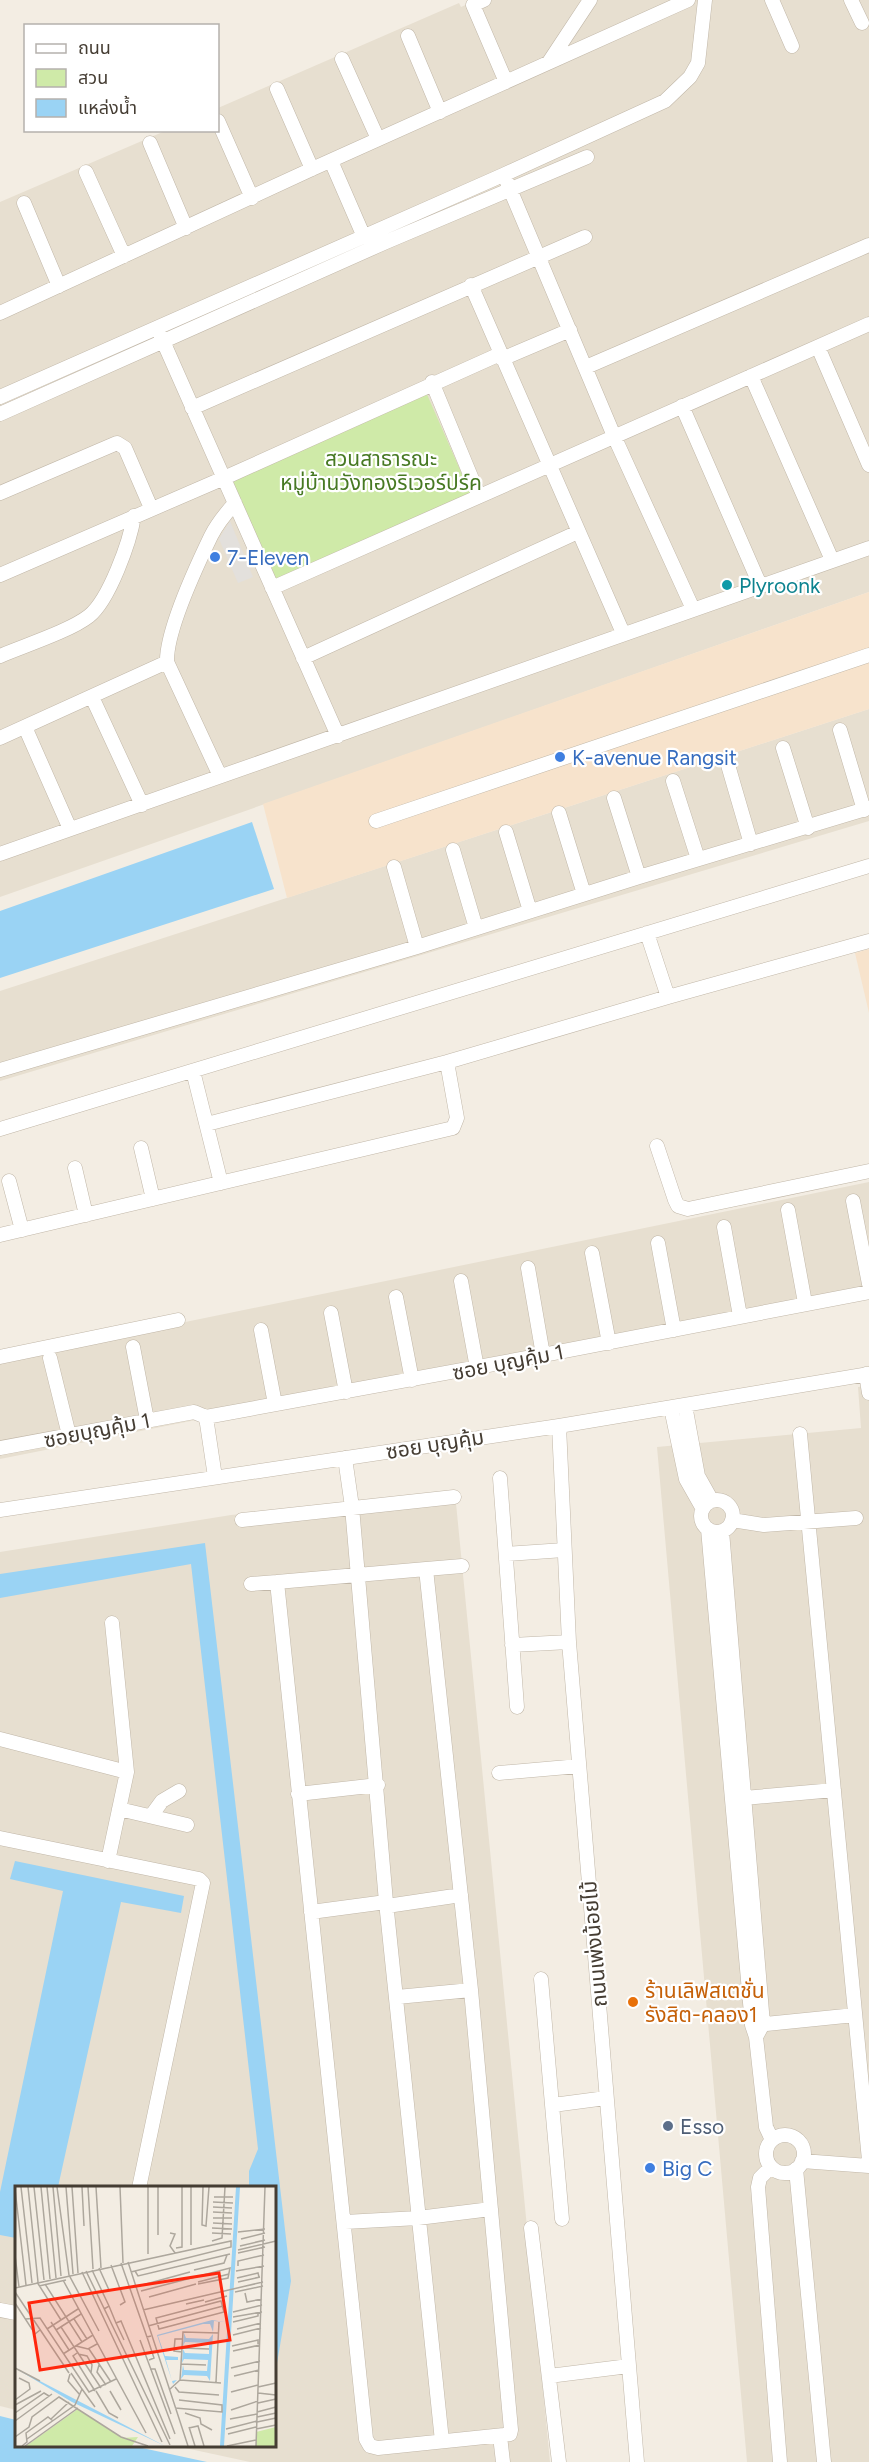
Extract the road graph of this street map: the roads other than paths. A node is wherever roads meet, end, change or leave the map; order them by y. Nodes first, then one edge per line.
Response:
1 (484, 0) edge
2 (590, 0) edge
3 (688, 0) edge
4 (705, 0) edge
5 (772, 0) edge
6 (851, 0) edge
7 (862, 23) dead end
8 (408, 36) dead end
9 (792, 46) dead end
10 (342, 59) dead end
11 (549, 62) junction
12 (506, 82) junction
13 (277, 88) dead end
14 (440, 112) junction
15 (219, 123) edge
16 (378, 139) junction
17 (150, 143) dead end
18 (587, 158) dead end
19 (331, 161) junction
20 (312, 169) junction
21 (86, 172) dead end
22 (503, 175) junction
23 (510, 189) junction
24 (252, 198) junction
25 (24, 203) dead end
26 (186, 228) junction
27 (364, 237) junction
28 (585, 237) dead end
29 (869, 245) edge
30 (124, 256) junction
31 (538, 256) junction
32 (471, 285) junction
33 (59, 286) junction
34 (0, 313) edge
35 (869, 324) edge
36 (570, 330) junction
37 (160, 334) junction
38 (818, 347) junction
39 (501, 356) junction
40 (586, 367) junction
41 (751, 376) junction
42 (432, 382) junction
43 (0, 397) edge
44 (682, 406) junction
45 (192, 408) junction
46 (0, 414) edge
47 (614, 436) junction
48 (548, 465) junction
49 (869, 465) edge
50 (224, 478) junction
51 (0, 493) edge
52 (479, 496) junction
53 (235, 503) junction
54 (151, 508) junction
55 (134, 516) junction
56 (578, 532) junction
57 (869, 548) edge
58 (832, 560) junction
59 (0, 575) edge
60 (760, 585) junction
61 (272, 588) junction
62 (693, 609) junction
63 (622, 633) junction
64 (869, 655) edge
65 (0, 657) edge
66 (303, 658) junction
67 (167, 662) junction
68 (92, 697) junction
69 (25, 727) junction
70 (840, 730) dead end
71 (338, 736) junction
72 (0, 738) edge
73 (783, 748) dead end
74 (728, 765) dead end
75 (220, 776) junction
76 (673, 781) dead end
77 (614, 798) dead end
78 (142, 805) junction
79 (866, 809) edge
80 (560, 813) dead end
81 (376, 821) dead end
82 (808, 828) junction
83 (70, 829) junction
84 (506, 832) dead end
85 (751, 844) junction
86 (453, 850) dead end
87 (1, 852) edge
88 (698, 859) junction
89 (869, 866) edge
90 (394, 867) dead end
91 (639, 877) junction
92 (584, 894) junction
93 (530, 911) junction
94 (476, 928) junction
95 (647, 933) junction
96 (869, 941) edge
97 (417, 947) junction
98 (668, 998) junction
99 (447, 1062) junction
100 (0, 1070) edge
101 (193, 1071) junction
102 (207, 1124) junction
103 (0, 1129) edge
104 (657, 1146) dead end
105 (141, 1148) dead end
106 (75, 1168) dead end
107 (869, 1171) edge
108 (9, 1181) dead end
109 (221, 1183) junction
110 (153, 1199) junction
111 (853, 1201) dead end
112 (788, 1210) dead end
113 (86, 1215) junction
114 (724, 1227) dead end
115 (22, 1230) junction
116 (0, 1235) edge
117 (658, 1243) dead end
118 (592, 1253) dead end
119 (528, 1268) dead end
120 (461, 1281) dead end
121 (869, 1284) edge
122 (869, 1292) edge
123 (396, 1297) dead end
124 (805, 1304) junction
125 (331, 1313) dead end
126 (740, 1316) junction
127 (178, 1320) dead end
128 (261, 1330) dead end
129 (674, 1330) junction
130 (609, 1343) junction
131 (133, 1347) dead end
132 (543, 1355) junction
133 (0, 1357) edge
134 (50, 1358) dead end
135 (477, 1368) junction
136 (867, 1374) edge
137 (412, 1380) junction
138 (346, 1392) junction
139 (869, 1393) edge
140 (275, 1404) junction
141 (686, 1405) junction
142 (671, 1408) junction
143 (200, 1415) junction
144 (147, 1420) junction
145 (559, 1426) junction
146 (800, 1434) dead end
147 (69, 1435) junction
148 (0, 1448) edge
149 (345, 1458) junction
150 (215, 1477) junction
151 (500, 1478) dead end
152 (454, 1497) dead end
153 (707, 1505) junction
154 (352, 1507) junction
155 (0, 1510) edge
156 (856, 1518) dead end
157 (242, 1520) dead end
158 (808, 1522) junction
159 (721, 1527) junction
160 (564, 1550) junction
161 (506, 1554) junction
162 (462, 1566) dead end
163 (426, 1569) junction
164 (357, 1574) junction
165 (277, 1582) junction
166 (251, 1584) dead end
167 (112, 1623) dead end
168 (569, 1642) junction
169 (512, 1645) junction
170 (517, 1707) dead end
171 (0, 1739) edge
172 (579, 1766) junction
173 (127, 1772) junction
174 (500, 1773) dead end
175 (378, 1785) junction
176 (834, 1790) junction
177 (179, 1791) dead end
178 (298, 1794) junction
179 (744, 1798) junction
180 (119, 1809) junction
181 (151, 1816) junction
182 (187, 1825) dead end
183 (0, 1838) edge
184 (108, 1861) junction
185 (461, 1895) junction
186 (387, 1904) junction
187 (311, 1912) junction
188 (541, 1978) dead end
189 (471, 1990) junction
190 (397, 1997) junction
191 (855, 2014) junction
192 (757, 2029) junction
193 (606, 2098) junction
194 (554, 2105) junction
195 (772, 2140) junction
196 (869, 2160) edge
197 (799, 2165) junction
198 (869, 2166) edge
199 (771, 2167) junction
200 (139, 2186) edge
201 (491, 2209) junction
202 (418, 2218) junction
203 (562, 2218) dead end
204 (345, 2222) junction
205 (531, 2228) dead end
206 (0, 2310) edge
207 (15, 2313) edge
208 (629, 2366) junction
209 (549, 2376) junction
210 (500, 2436) junction
211 (442, 2441) junction
212 (503, 2462) edge
213 (558, 2462) edge
214 (637, 2462) edge
215 (780, 2462) edge
216 (824, 2462) edge

1 - 12 street
2 - 11 street
3 - 11 street
4 - 22 street
5 - 9 street
6 - 7 street
8 - 14 street
10 - 16 street
11 - 12 street
12 - 14 street
13 - 20 street
14 - 16 street
15 - 24 street
16 - 19 street
17 - 26 street
18 - 23 street
19 - 20 street
19 - 27 street
20 - 24 street
21 - 30 street
22 - 23 street
22 - 27 street
23 - 31 street
23 - 37 street
24 - 26 street
25 - 33 street
26 - 30 street
27 - 37 street
28 - 31 street
29 - 40 street
30 - 33 street
31 - 32 street
31 - 36 street
32 - 39 street
32 - 45 street
33 - 34 street
35 - 38 street
36 - 39 street
36 - 40 street
37 - 43 street
37 - 45 street
37 - 46 street
38 - 41 street
38 - 49 street
39 - 42 street
39 - 48 street
40 - 47 street
41 - 44 street
41 - 58 street
42 - 50 street
42 - 52 street
44 - 47 street
44 - 60 street
45 - 50 street
47 - 48 street
47 - 62 street
48 - 52 street
48 - 56 street
50 - 53 street
50 - 54 street
51 - 54 street
52 - 61 street
53 - 61 street
53 - 67 street
54 - 55 street
55 - 59 street
55 - 65 street
56 - 63 street
56 - 66 street
57 - 58 street
58 - 60 street
60 - 62 street
61 - 66 street
62 - 63 street
63 - 71 street
64 - 81 street
66 - 71 street
67 - 68 street
67 - 75 street
68 - 69 street
68 - 78 street
69 - 72 street
69 - 83 street
70 - 79 street
71 - 75 street
73 - 82 street
74 - 85 street
75 - 78 street
76 - 88 street
77 - 91 street
78 - 83 street
79 - 82 street
80 - 92 street
82 - 85 street
83 - 87 street
84 - 93 street
85 - 88 street
86 - 94 street
88 - 91 street
89 - 95 street
90 - 97 street
91 - 92 street
92 - 93 street
93 - 94 street
94 - 97 street
95 - 98 street
95 - 101 street
96 - 98 street
97 - 100 street
98 - 99 street
99 - 102 street
99 - 109 street
101 - 102 street
101 - 103 street
102 - 109 street
104 - 107 street
105 - 110 street
106 - 113 street
108 - 115 street
109 - 110 street
110 - 113 street
111 - 121 street
112 - 124 street
113 - 115 street
114 - 126 street
115 - 116 street
117 - 129 street
118 - 130 street
119 - 132 street
120 - 135 street
122 - 124 street, ซอย บุญคุ้ม 1
123 - 137 street
124 - 126 street, ซอย บุญคุ้ม 1
125 - 138 street
126 - 129 street, ซอย บุญคุ้ม 1
127 - 133 street
128 - 140 street
129 - 130 street, ซอย บุญคุ้ม 1
130 - 132 street, ซอย บุญคุ้ม 1
131 - 144 street
132 - 135 street, ซอย บุญคุ้ม 1
134 - 147 street
135 - 137 street, ซอย บุญคุ้ม 1
136 - 139 street
136 - 141 street, ซอย บุญคุ้ม
137 - 138 street, ซอย บุญคุ้ม 1
138 - 140 street, ซอย บุญคุ้ม 1
140 - 143 street, ซอย บุญคุ้ม 1
141 - 142 street, ซอย บุญคุ้ม
141 - 153 street
142 - 145 street, ซอย บุญคุ้ม
142 - 153 street
143 - 144 street, ซอยบุญคุ้ม 1
143 - 150 street
144 - 147 street, ซอยบุญคุ้ม 1
145 - 149 street, ซอย บุญคุ้ม
145 - 160 street, ถนนเพ่งน้อยไม้
146 - 158 street
147 - 148 street, ซอยบุญคุ้ม 1
149 - 150 street, ซอย บุญคุ้ม
149 - 154 street
150 - 155 street, ซอย บุญคุ้ม
151 - 161 street
152 - 154 street
153 - 159 street
153 - 159 street
154 - 157 street
154 - 164 street
156 - 158 street
158 - 159 street
158 - 176 street
159 - 179 street
159 - 192 street
160 - 161 street
160 - 168 street, ถนนเพ่งน้อยไม้
161 - 169 street
162 - 163 street
163 - 164 street
163 - 185 street
164 - 165 street
164 - 175 street
165 - 166 street
165 - 178 street
167 - 173 street
168 - 169 street
168 - 172 street, ถนนเพ่งน้อยไม้
169 - 170 street
171 - 173 street
172 - 174 street
172 - 193 street, ถนนเพ่งน้อยไม้
173 - 180 street
175 - 178 street
175 - 186 street
176 - 179 street
176 - 191 street
177 - 181 street
178 - 187 street
179 - 192 street
180 - 181 street
180 - 184 street
181 - 182 street
183 - 184 street
184 - 200 street
185 - 186 street
185 - 189 street
186 - 187 street
186 - 190 street
187 - 204 street
188 - 194 street
189 - 190 street
189 - 201 street
190 - 202 street
191 - 192 street
191 - 196 street
192 - 195 street
193 - 194 street
193 - 208 street, ถนนเพ่งน้อยไม้
194 - 203 street
195 - 197 street
195 - 199 street
197 - 198 street
197 - 199 street
197 - 216 street
199 - 215 street
201 - 202 street
201 - 210 street
202 - 204 street
202 - 211 street
204 - 211 street
205 - 209 street
206 - 207 street
208 - 209 street
208 - 214 street, ถนนเพ่งน้อยไม้
209 - 213 street
210 - 211 street
210 - 212 street

